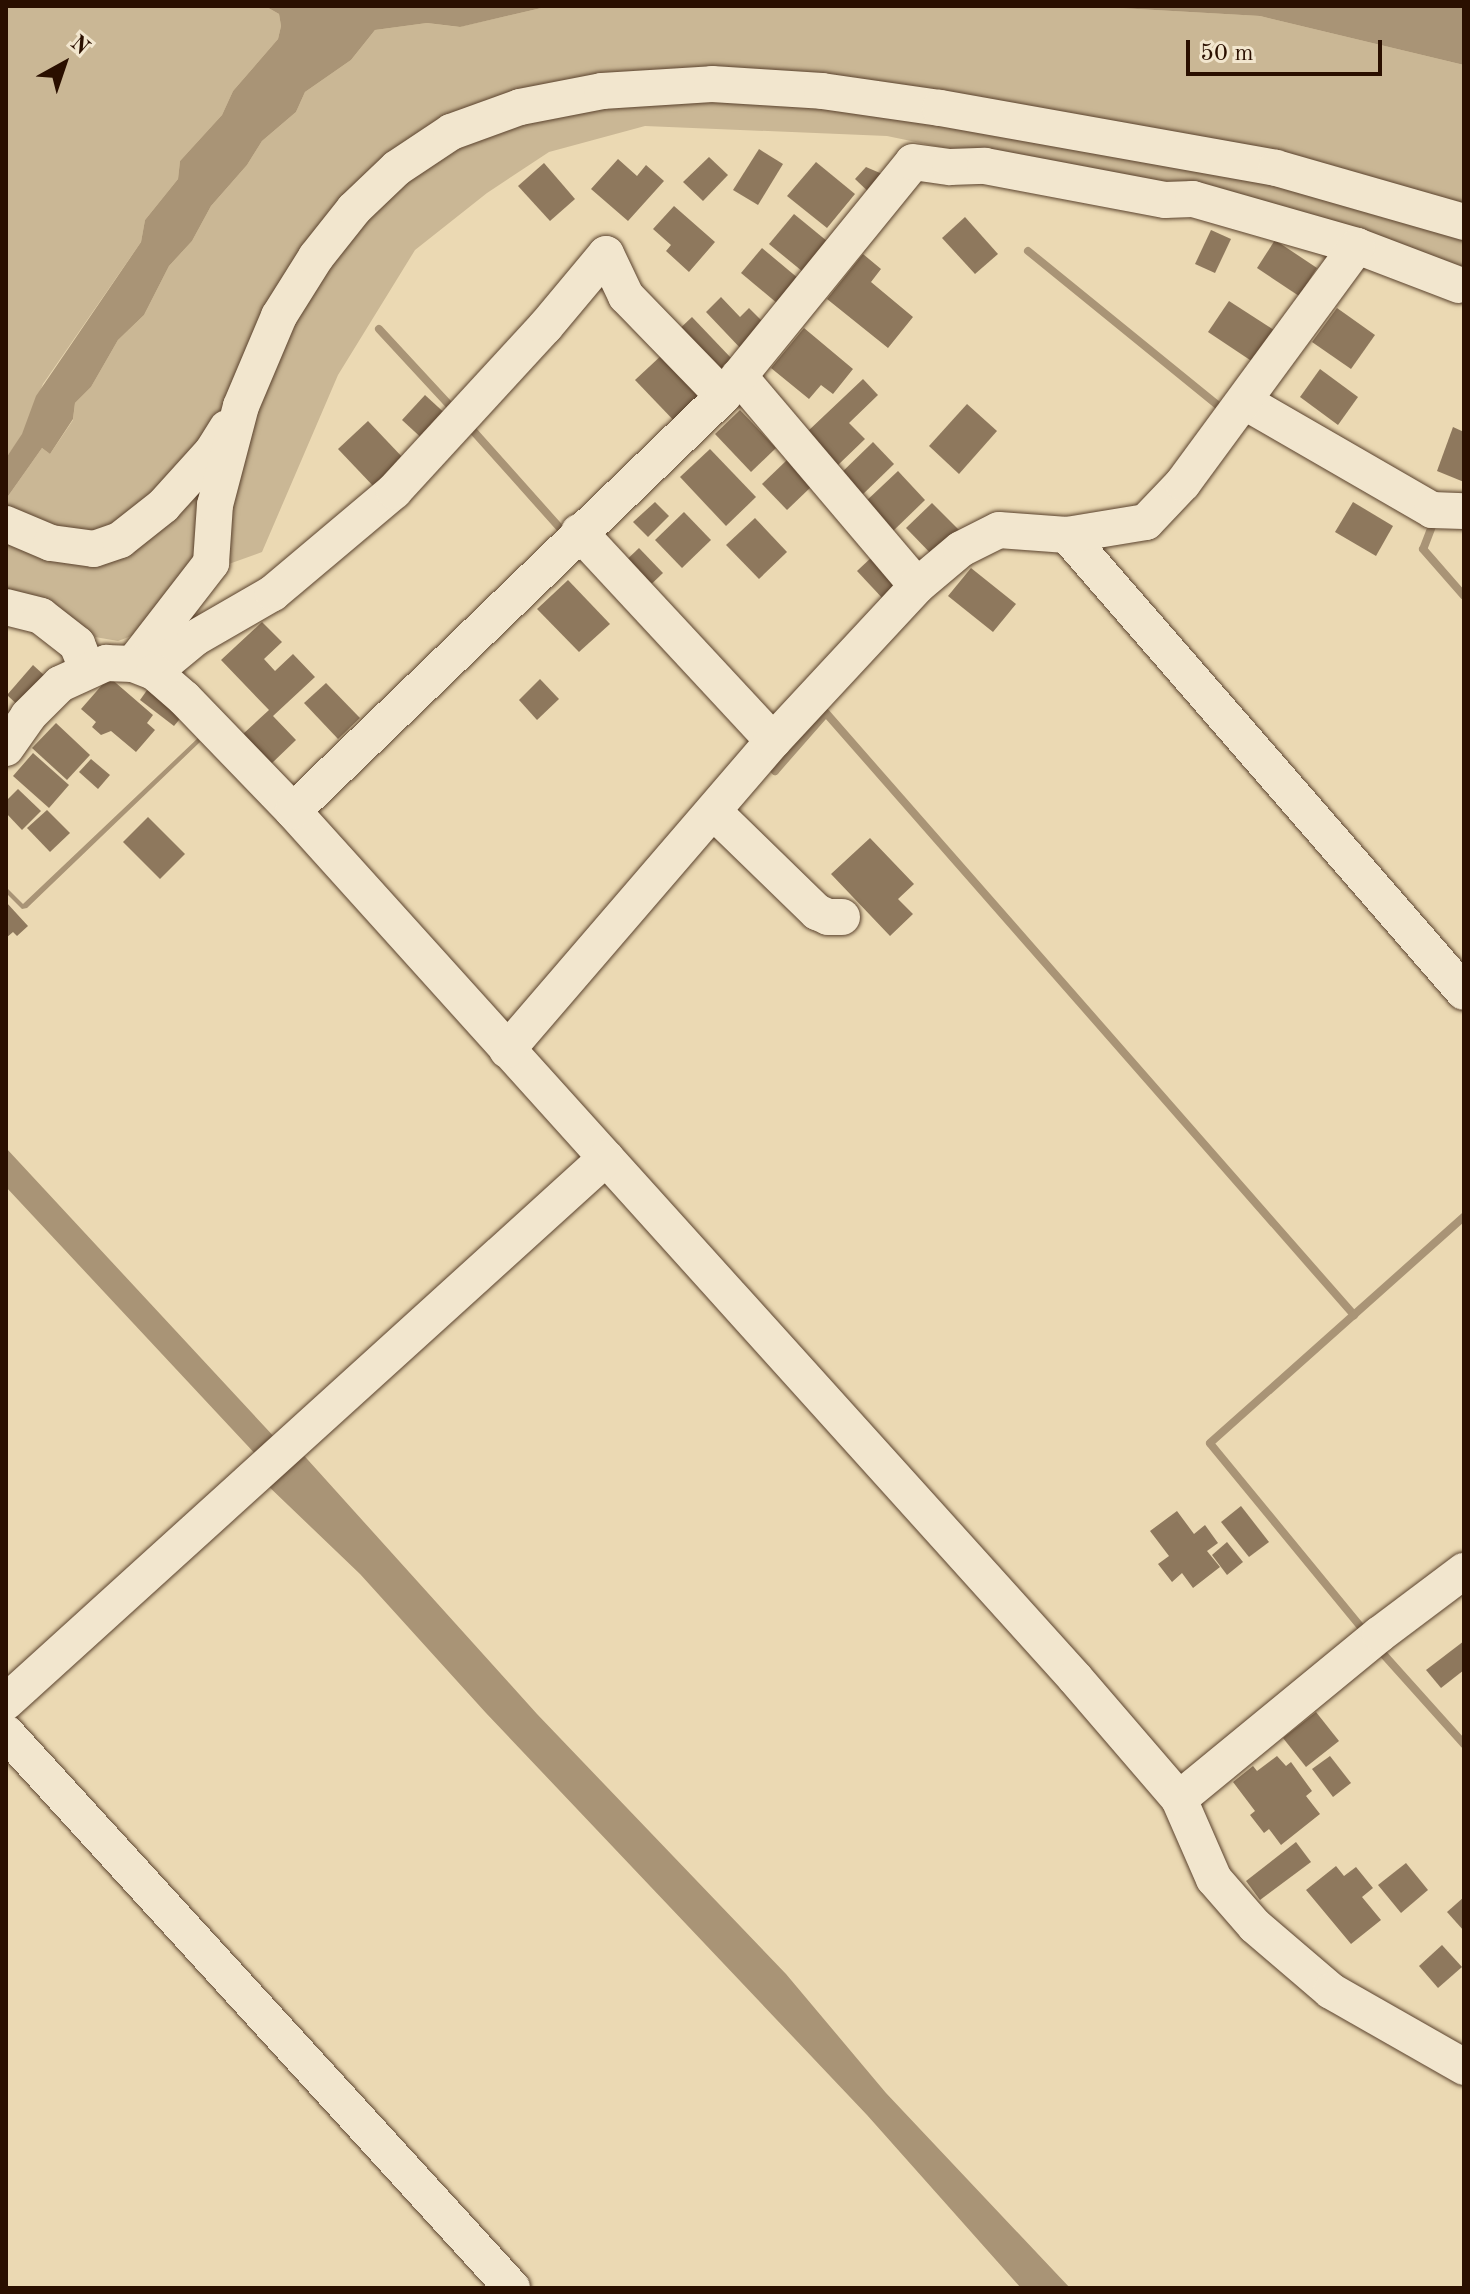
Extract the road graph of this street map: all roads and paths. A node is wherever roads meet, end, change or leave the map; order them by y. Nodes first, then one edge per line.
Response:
1 (1464, 222) edge
2 (1357, 246) junction
3 (1459, 285) dead end
4 (731, 386) junction
5 (241, 406) junction
6 (1234, 413) junction
7 (1464, 511) edge
8 (6, 524) edge
9 (573, 538) junction
10 (1074, 543) junction
11 (917, 586) junction
12 (6, 607) edge
13 (143, 668) junction
14 (88, 671) junction
15 (6, 748) edge
16 (765, 750) junction
17 (293, 811) junction
18 (714, 812) junction
19 (842, 917) dead end
20 (1464, 992) edge
21 (507, 1050) junction
22 (606, 1158) junction
23 (1464, 1571) edge
24 (6, 1702) edge
25 (6, 1733) edge
26 (1179, 1799) junction
27 (1464, 2067) edge
28 (512, 2288) edge

1 - 5 street
2 - 3 street
2 - 4 street
2 - 6 street
4 - 9 street
4 - 11 street
4 - 13 street
5 - 8 street
5 - 13 street
6 - 7 street
6 - 10 street
9 - 16 street
9 - 17 street
10 - 11 street
10 - 20 street
11 - 16 street
12 - 14 street
13 - 14 street
13 - 17 street
14 - 15 street
16 - 18 street
17 - 21 street
18 - 19 street
18 - 21 street
21 - 22 street
22 - 24 street
22 - 26 street
23 - 26 street
25 - 28 street
26 - 27 street

